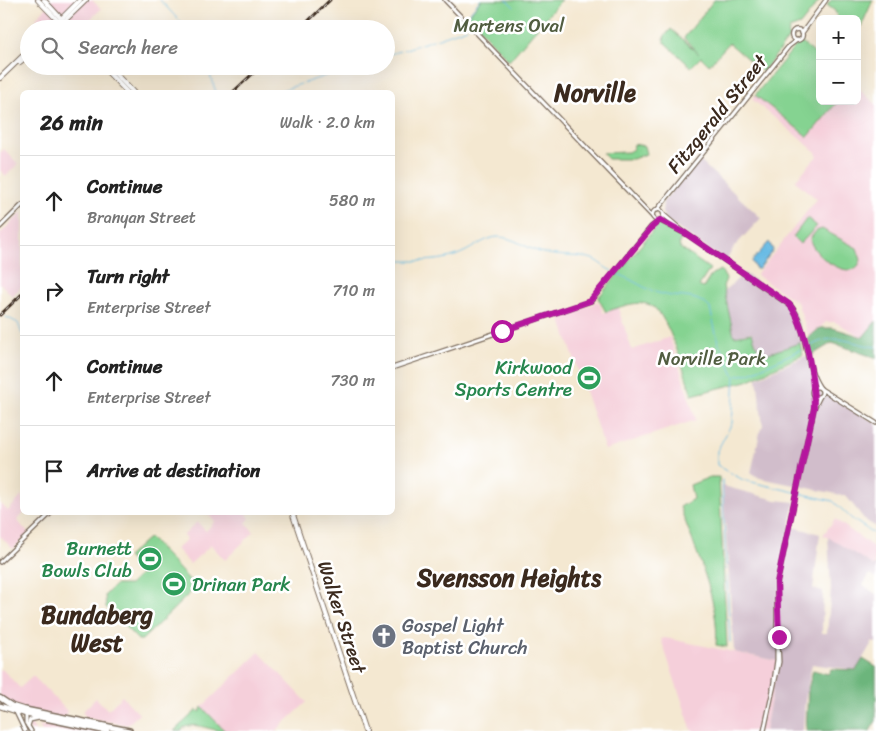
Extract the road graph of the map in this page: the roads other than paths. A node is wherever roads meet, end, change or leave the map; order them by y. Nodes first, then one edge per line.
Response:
1 (38, 0) edge
2 (44, 0) edge
3 (80, 0) edge
4 (86, 0) edge
5 (446, 0) edge
6 (826, 0) edge
7 (60, 20) edge
8 (60, 20) edge
9 (62, 20) edge
10 (62, 20) edge
11 (808, 22) junction
12 (796, 29) junction
13 (802, 33) junction
14 (791, 36) junction
15 (797, 40) junction
16 (788, 46) junction
17 (20, 59) edge
18 (20, 62) edge
19 (111, 75) edge
20 (117, 75) edge
21 (0, 79) edge
22 (125, 90) edge
23 (131, 90) edge
24 (666, 198) junction
25 (643, 206) junction
26 (20, 207) edge
27 (656, 210) junction
28 (664, 214) junction
29 (653, 218) junction
30 (660, 221) junction
31 (0, 227) edge
32 (652, 227) junction
33 (685, 233) junction
34 (395, 367) edge
35 (814, 375) junction
36 (820, 388) junction
37 (813, 389) junction
38 (814, 395) junction
39 (820, 396) junction
40 (830, 396) junction
41 (814, 408) junction
42 (876, 424) edge
43 (49, 515) edge
44 (293, 515) edge
45 (0, 562) edge
46 (0, 698) edge
47 (1, 706) edge
48 (16, 712) junction
49 (25, 712) junction
50 (42, 718) junction
51 (94, 728) edge
52 (27, 730) edge
53 (107, 731) edge
54 (129, 731) edge
55 (365, 731) edge
56 (764, 731) edge

1 - 7 main road
2 - 8 main road
3 - 9 main road
4 - 10 main road
5 - 25 street
6 - 11 street
11 - 12 street
11 - 13 street
12 - 13 street
12 - 14 street
13 - 15 street
14 - 15 street
14 - 16 street
15 - 16 street
16 - 24 street, Fitzgerald Street
17 - 21 main road
18 - 21 main road
19 - 22 main road
20 - 23 main road
24 - 27 street, Fitzgerald Street
24 - 28 street, Fitzgerald Street
25 - 27 street
25 - 29 street
26 - 31 street
27 - 28 street
27 - 29 street
28 - 30 street
28 - 33 street
29 - 30 street
29 - 32 street
30 - 32 street
30 - 33 street
32 - 34 street
33 - 35 street
35 - 36 street
35 - 37 street
36 - 37 street
36 - 39 street
36 - 40 street
37 - 38 street
38 - 39 street
38 - 41 street
39 - 40 street
39 - 41 street
40 - 42 street
41 - 56 street
43 - 45 street
44 - 55 main road, Walker Street
46 - 49 main road
47 - 48 main road
48 - 49 main road
48 - 52 street
49 - 50 highway
49 - 51 highway
49 - 52 street
50 - 51 highway
50 - 52 street
51 - 53 highway
51 - 54 highway

